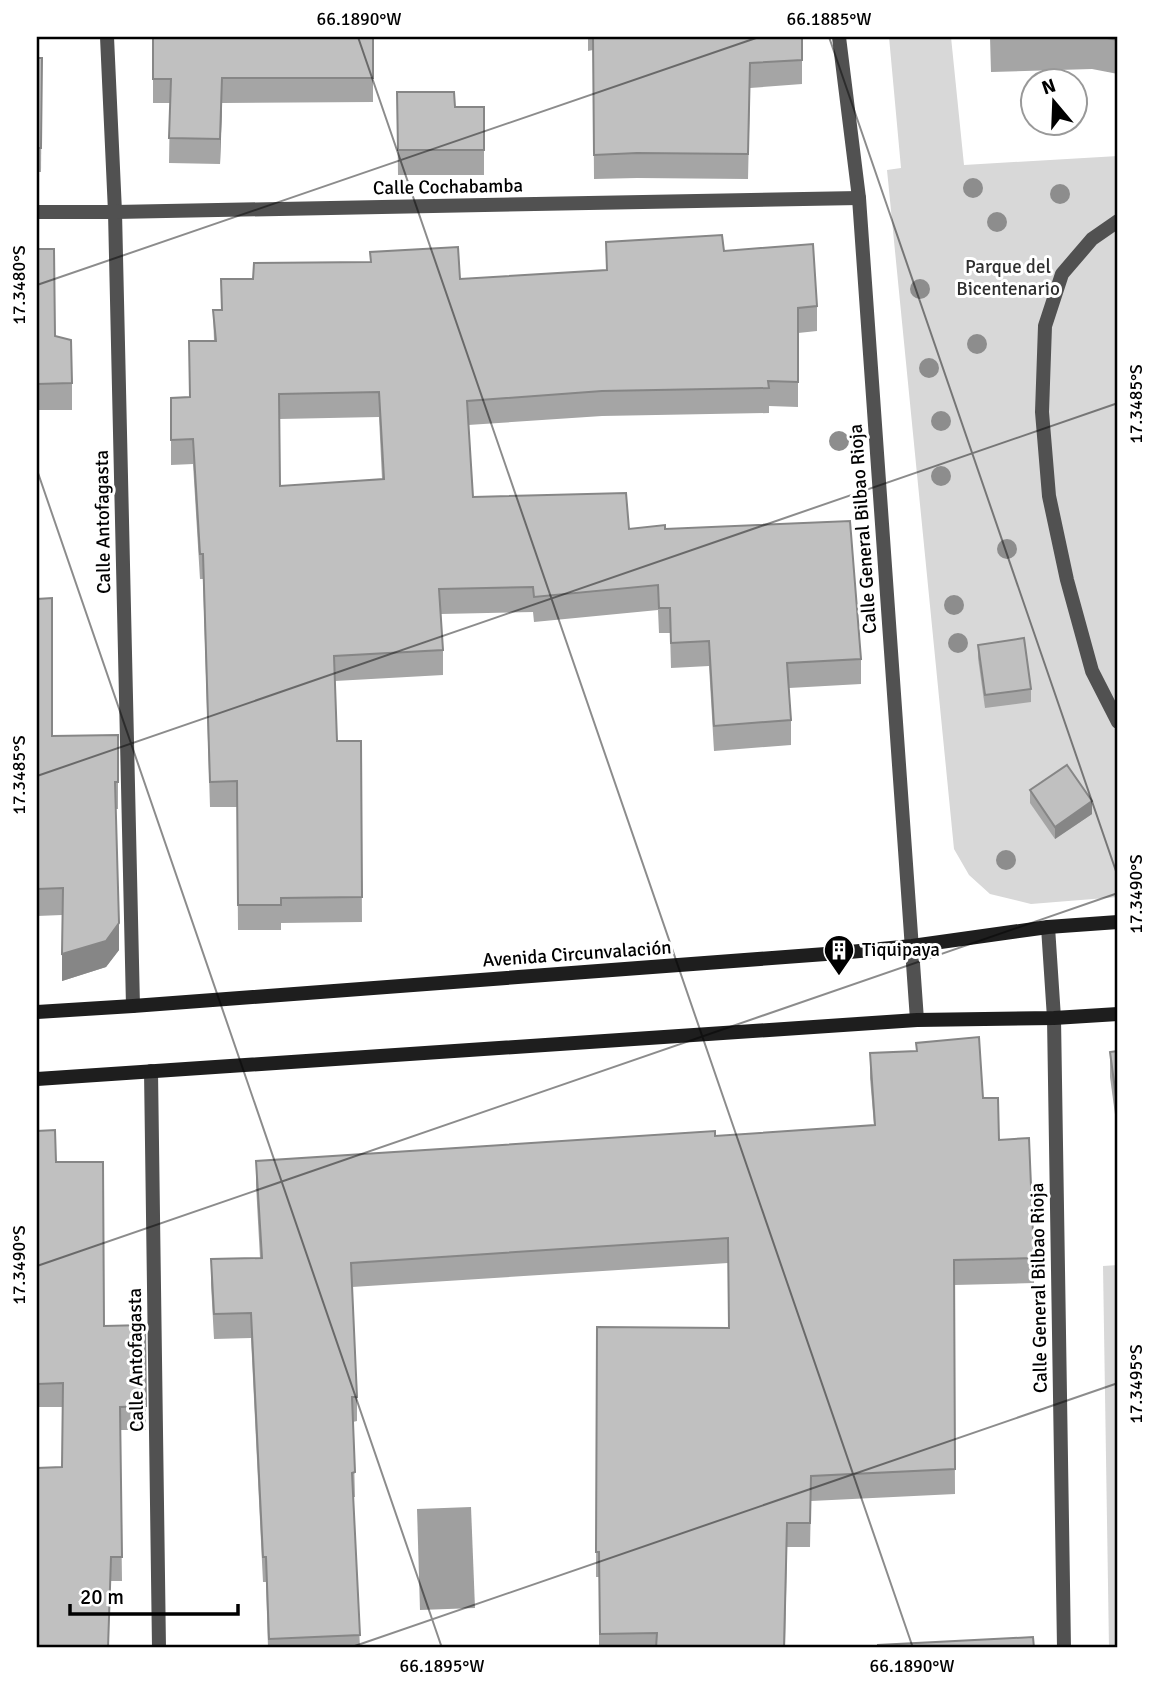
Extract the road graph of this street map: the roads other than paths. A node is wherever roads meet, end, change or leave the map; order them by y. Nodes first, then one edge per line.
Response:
1 (107, 37) edge
2 (839, 37) edge
3 (859, 198) junction
4 (37, 212) edge
5 (116, 212) junction
6 (1118, 221) edge
7 (1118, 722) edge
8 (1118, 922) edge
9 (1048, 927) junction
10 (912, 946) junction
11 (133, 1006) junction
12 (37, 1012) edge
13 (1118, 1014) edge
14 (1054, 1018) junction
15 (917, 1020) junction
16 (151, 1071) junction
17 (37, 1079) edge
18 (159, 1648) edge
19 (1064, 1648) edge

1 - 5 street, Calle Antofagasta
2 - 3 street, Calle General Bilbao Rioja
3 - 5 street, Calle Cochabamba
3 - 10 street, Calle General Bilbao Rioja
4 - 5 street, Calle Cochabamba
5 - 11 street, Calle Antofagasta
6 - 7 street
8 - 9 main road, Avenida Circunvalación
9 - 10 main road, Avenida Circunvalación
9 - 14 street, Calle General Bilbao Rioja
10 - 11 main road, Avenida Circunvalación
10 - 15 street, Calle General Bilbao Rioja
11 - 12 main road, Avenida Circunvalación
13 - 14 main road
14 - 15 main road
14 - 19 street, Calle General Bilbao Rioja
15 - 16 main road
16 - 17 main road
16 - 18 street, Calle Antofagasta

